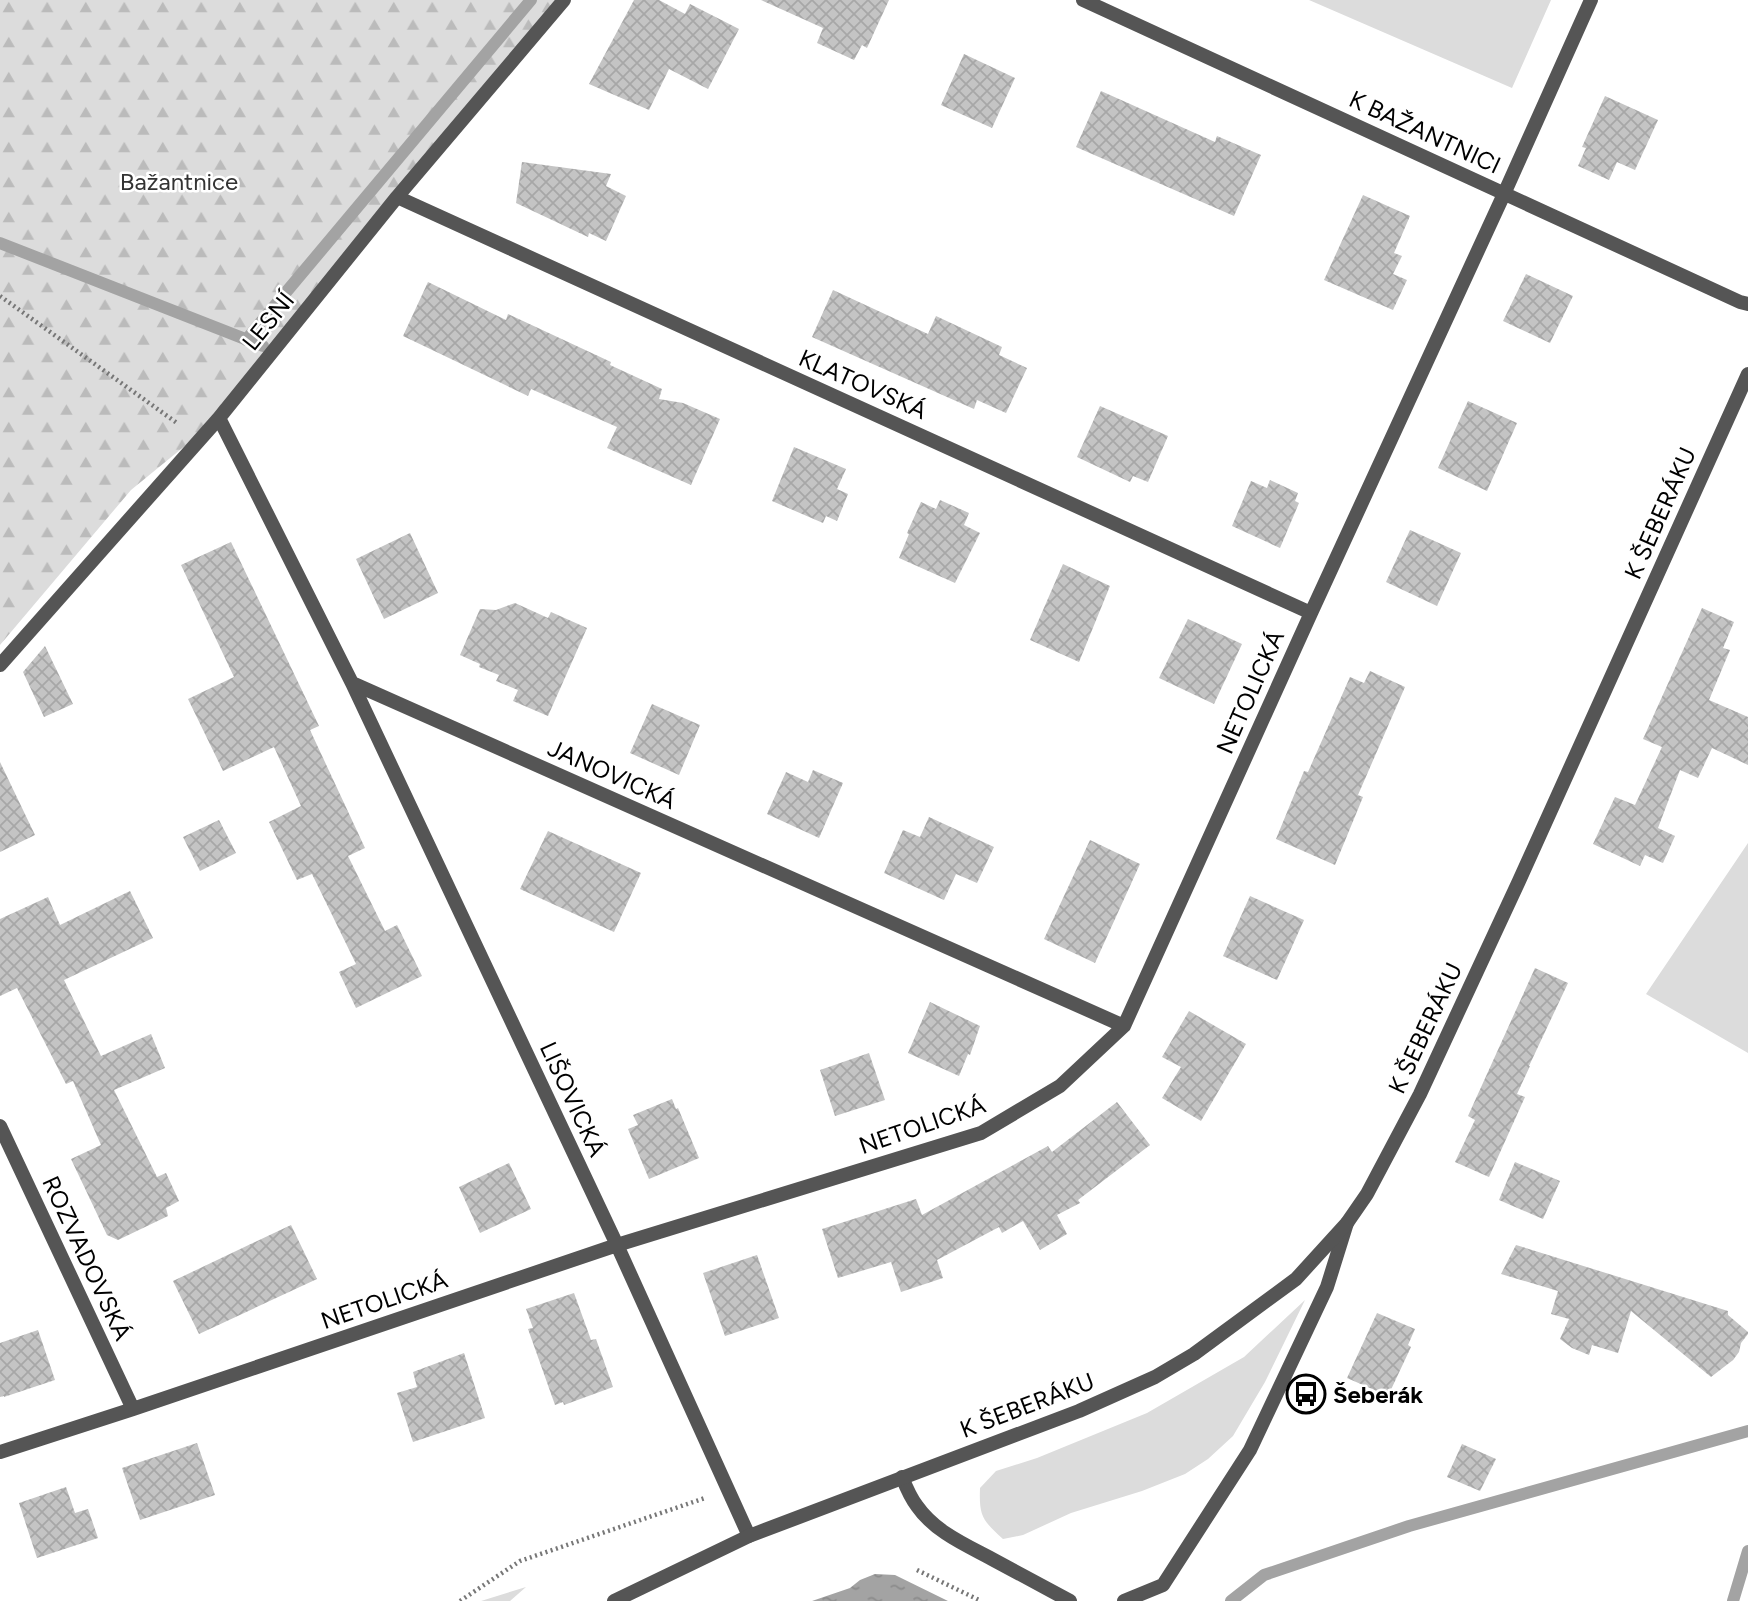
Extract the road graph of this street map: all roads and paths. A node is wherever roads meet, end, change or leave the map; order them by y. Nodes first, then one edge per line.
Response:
1 (564, 0) edge
2 (1083, 0) edge
3 (1591, 0) edge
4 (1504, 194) junction
5 (397, 197) junction
6 (0, 296) edge
7 (1748, 304) edge
8 (1748, 374) edge
9 (219, 418) junction
10 (1311, 613) junction
11 (0, 665) edge
12 (352, 683) junction
13 (1124, 1026) junction
14 (0, 1126) edge
15 (1347, 1223) junction
16 (617, 1245) junction
17 (133, 1409) junction
18 (0, 1452) edge
19 (902, 1477) junction
20 (729, 1490) junction
21 (749, 1536) junction
22 (917, 1570) dead end
23 (460, 1601) edge
24 (614, 1601) edge
25 (981, 1601) edge
26 (1070, 1601) edge
27 (1124, 1601) edge

1 - 5 street, LESNÍ
2 - 4 street, K BAŽANTNICI
3 - 4 street, NETOLICKÁ
4 - 7 street, K BAŽANTNICI
4 - 10 street, NETOLICKÁ
5 - 9 street, LESNÍ
5 - 10 street, KLATOVSKÁ
6 - 9 path
8 - 15 street, K ŠEBERÁKU
9 - 11 street, LESNÍ
9 - 12 street
10 - 13 street, NETOLICKÁ
12 - 13 street, JANOVICKÁ
12 - 16 street, LIŠOVICKÁ
13 - 16 street, NETOLICKÁ
14 - 17 street, ROZVADOVSKÁ
15 - 19 street, K ŠEBERÁKU
15 - 27 street
16 - 17 street, NETOLICKÁ
16 - 20 street, LIŠOVICKÁ
17 - 18 street, NETOLICKÁ
19 - 21 street, K ŠEBERÁKU
19 - 26 street
20 - 21 street, LIŠOVICKÁ
20 - 23 path
21 - 24 street, K ŠEBERÁKU
22 - 25 path

